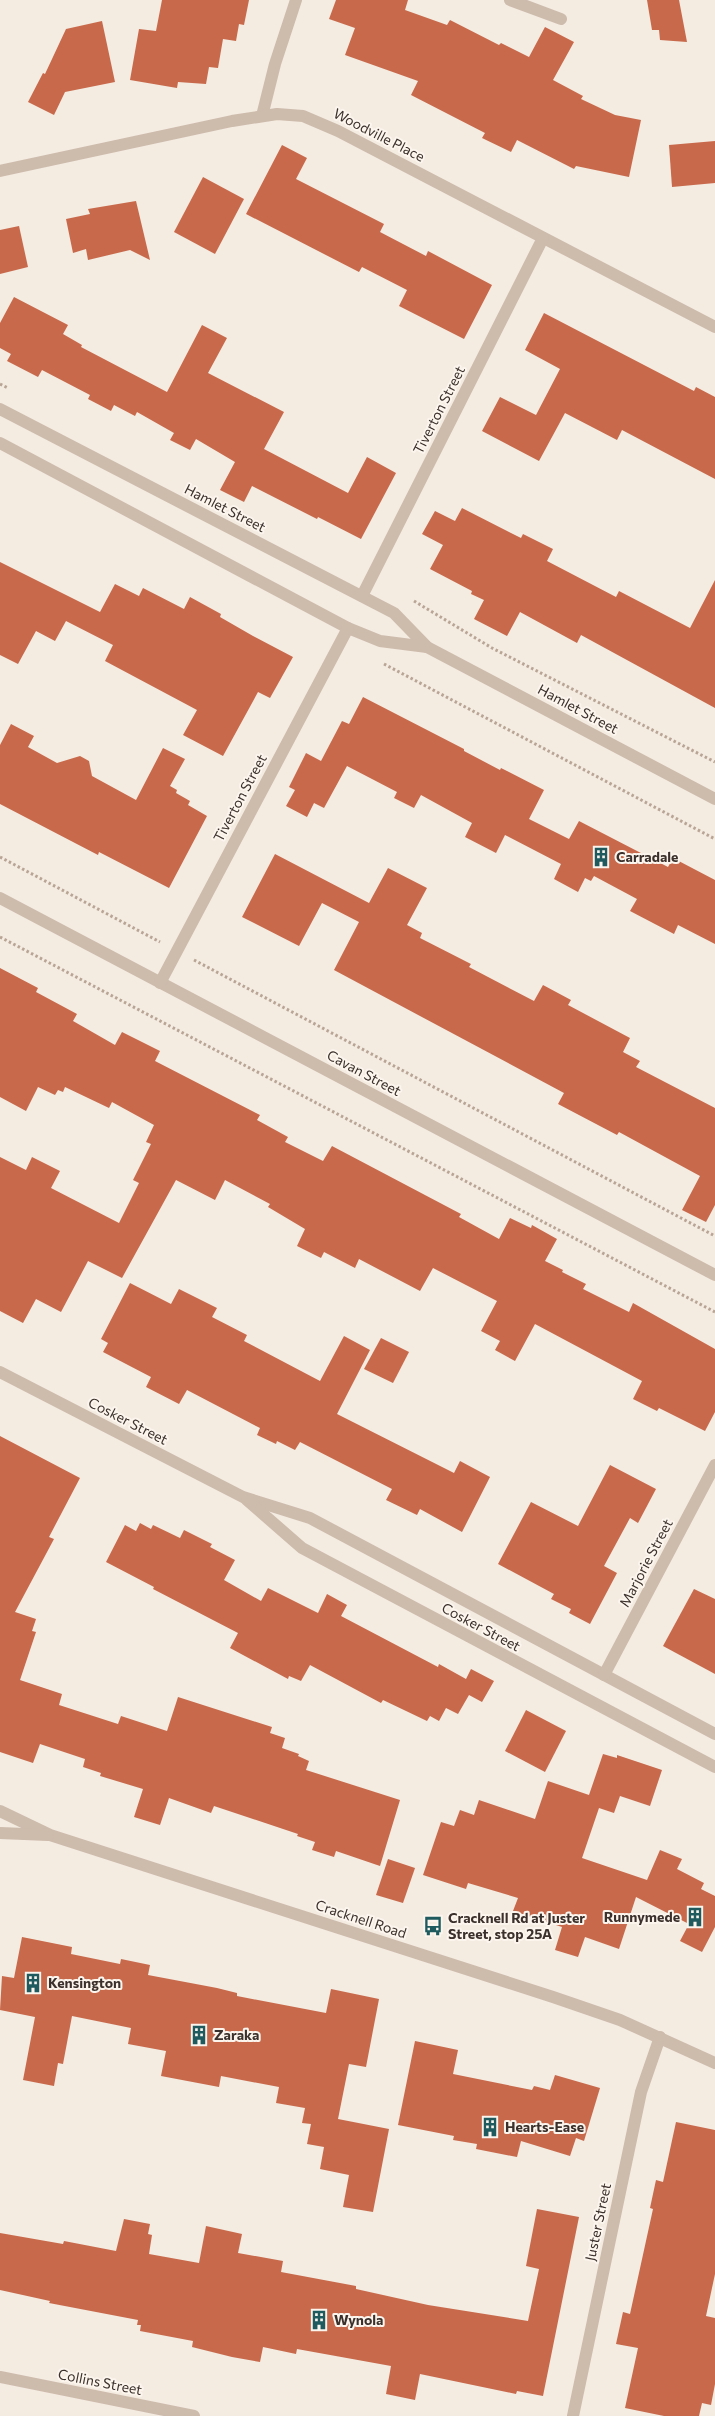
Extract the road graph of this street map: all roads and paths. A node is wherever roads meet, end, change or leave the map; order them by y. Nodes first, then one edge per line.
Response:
1 (296, 0) edge
2 (510, 0) edge
3 (561, 19) dead end
4 (262, 116) junction
5 (0, 171) edge
6 (544, 238) junction
7 (715, 327) edge
8 (0, 409) edge
9 (0, 443) edge
10 (362, 596) junction
11 (413, 601) dead end
12 (348, 628) junction
13 (427, 646) junction
14 (378, 661) dead end
15 (715, 762) edge
16 (715, 799) edge
17 (715, 839) edge
18 (0, 857) edge
19 (0, 898) edge
20 (0, 937) edge
21 (161, 943) dead end
22 (188, 957) dead end
23 (160, 983) junction
24 (715, 1236) edge
25 (715, 1275) edge
26 (715, 1312) edge
27 (0, 1372) edge
28 (715, 1465) edge
29 (243, 1497) junction
30 (604, 1675) junction
31 (715, 1734) edge
32 (715, 1767) edge
33 (0, 1810) edge
34 (0, 1833) edge
35 (50, 1836) junction
36 (660, 2037) junction
37 (715, 2064) edge
38 (0, 2377) edge
39 (194, 2416) edge
40 (573, 2416) edge

1 - 4 street
2 - 3 street
4 - 5 street, Woodville Place
4 - 6 street, Woodville Place
6 - 7 street, Woodville Place
6 - 10 street, Tiverton Street
8 - 10 street, Hamlet Street
9 - 12 street, Hamlet Street
10 - 13 street, Hamlet Street
11 - 15 path
12 - 13 street, Hamlet Street
12 - 23 street, Tiverton Street
13 - 16 street, Hamlet Street
14 - 17 path
18 - 21 path
19 - 23 street, Cavan Street
20 - 26 path
22 - 24 path
23 - 25 street, Cavan Street
27 - 29 street, Cosker Street
28 - 30 street, Marjorie Street
29 - 30 street, Cosker Street
29 - 32 street, Cosker Street
30 - 31 street, Cosker Street
33 - 35 street, Cracknell Road
34 - 35 street, Cracknell Road
35 - 36 street, Cracknell Road
36 - 37 street, Cracknell Road
36 - 40 street, Juster Street
38 - 39 street, Collins Street

